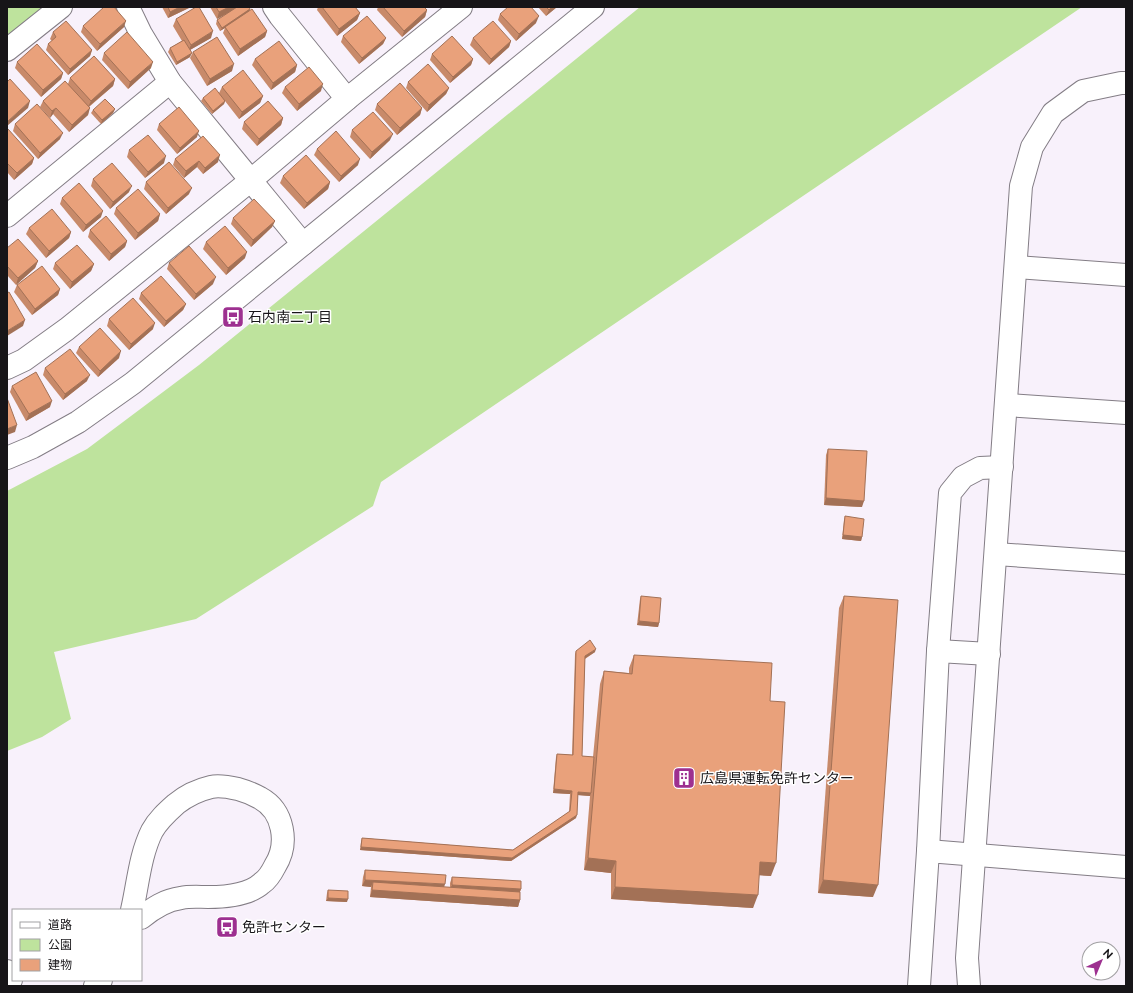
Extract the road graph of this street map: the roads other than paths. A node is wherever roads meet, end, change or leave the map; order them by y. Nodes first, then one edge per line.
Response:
1 (61, 7) edge
2 (128, 7) edge
3 (274, 7) edge
4 (461, 7) edge
5 (593, 7) edge
6 (439, 14) edge
7 (7, 50) edge
8 (170, 82) junction
9 (1126, 83) edge
10 (347, 99) junction
11 (250, 181) junction
12 (7, 216) edge
13 (303, 244) junction
14 (1016, 267) junction
15 (1126, 275) edge
16 (7, 368) edge
17 (1007, 405) junction
18 (1126, 413) edge
19 (7, 458) edge
20 (1002, 467) junction
21 (996, 554) junction
22 (1126, 563) edge
23 (938, 651) junction
24 (989, 654) junction
25 (928, 851) junction
26 (975, 856) junction
27 (1126, 867) edge
28 (132, 909) edge
29 (142, 917) edge
30 (919, 986) edge
31 (969, 986) edge

1 - 7 street
2 - 8 street
3 - 10 street
4 - 6 street
5 - 13 street
6 - 10 street
8 - 11 street
8 - 12 street
9 - 14 street
10 - 11 street
11 - 13 street
11 - 16 street
13 - 19 street
14 - 15 street
14 - 17 street
17 - 18 street
17 - 20 street
20 - 21 street
20 - 23 street
21 - 22 street
21 - 24 street
23 - 24 street
23 - 25 street
24 - 26 street
25 - 26 street
25 - 30 street
26 - 27 street
26 - 31 street
28 - 29 street

